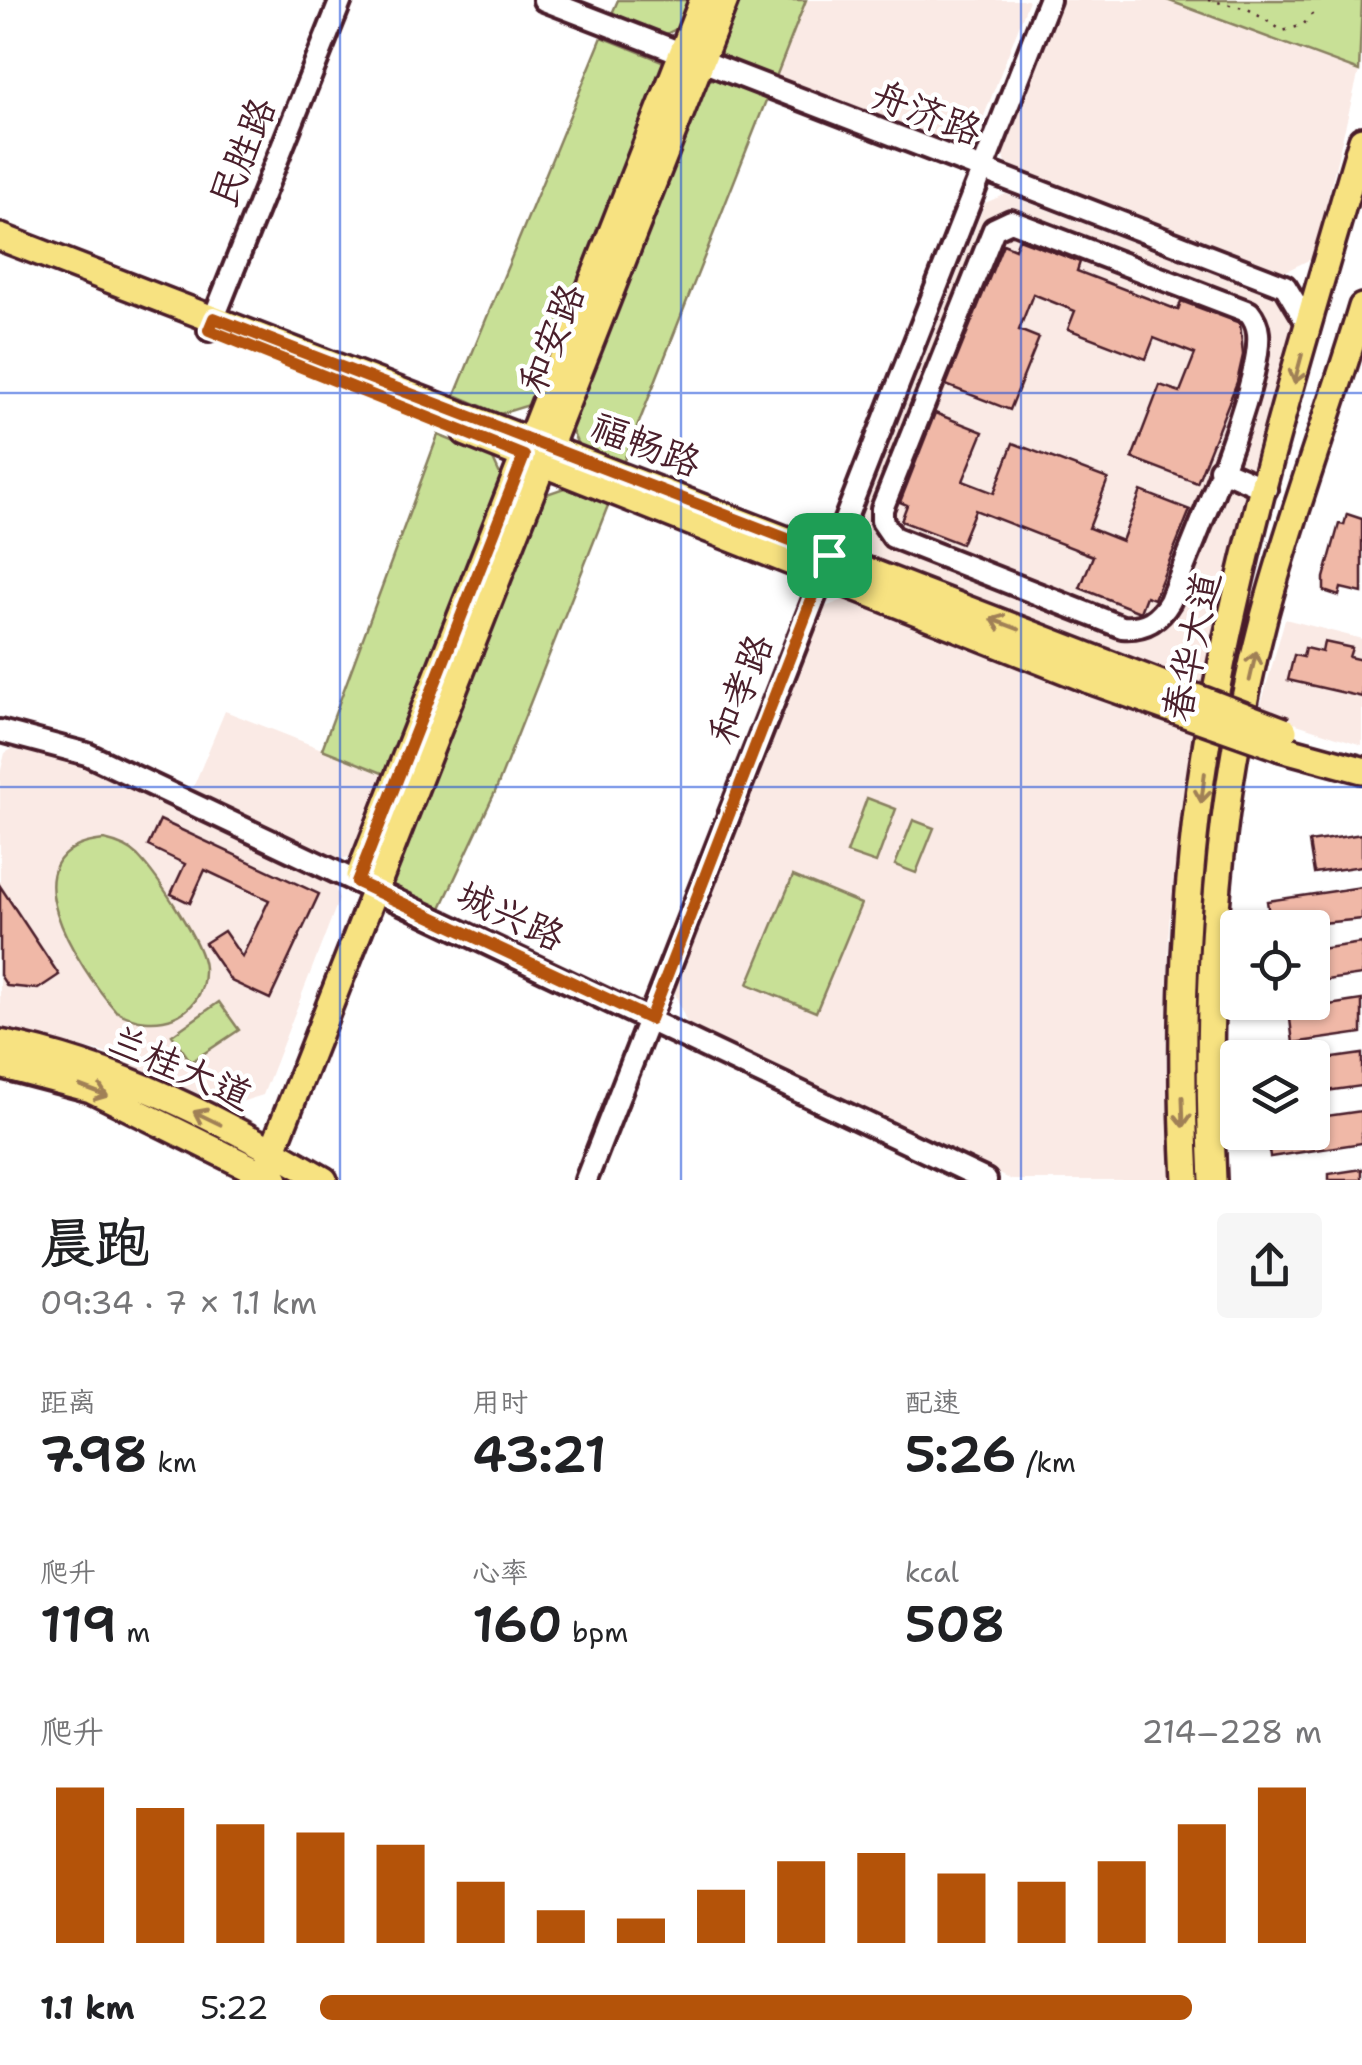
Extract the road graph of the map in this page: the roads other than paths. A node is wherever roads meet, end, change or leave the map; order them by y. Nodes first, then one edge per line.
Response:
1 (340, 0) edge
2 (544, 0) edge
3 (704, 0) edge
4 (724, 0) edge
5 (1049, 0) edge
6 (692, 57) junction
7 (1362, 140) edge
8 (982, 171) junction
9 (0, 237) edge
10 (0, 252) edge
11 (1325, 266) junction
12 (1285, 286) junction
13 (1361, 312) edge
14 (211, 324) junction
15 (1309, 326) junction
16 (896, 386) junction
17 (927, 398) junction
18 (536, 451) junction
19 (1220, 469) junction
20 (1266, 488) junction
21 (826, 564) junction
22 (0, 731) edge
23 (1283, 740) junction
24 (1362, 754) edge
25 (1362, 770) edge
26 (365, 885) junction
27 (650, 1019) junction
28 (0, 1043) edge
29 (0, 1065) edge
30 (260, 1167) edge
31 (324, 1180) edge
32 (586, 1180) edge
33 (986, 1180) edge
34 (1186, 1180) edge
35 (1212, 1180) edge

1 - 14 street, 民胜路
2 - 6 street, 舟济路
3 - 6 main road, 和安路
4 - 6 main road, 和安路
5 - 8 street, 和孝路
6 - 8 street, 舟济路
6 - 18 main road, 和安路
7 - 11 main road, 春华大道
8 - 12 street, 舟济路
8 - 16 street, 和孝路
9 - 14 main road, 福畅路
10 - 14 main road, 福畅路
11 - 12 street
11 - 15 main road, 春华大道
12 - 15 street
35 -> 13 main road, 春华大道
14 - 18 main road, 福畅路
15 -> 20 main road, 春华大道
16 - 17 street
16 - 21 street, 和孝路
17 - 19 street
17 - 19 street
18 - 21 main road, 福畅路
18 - 26 main road, 和安路
19 - 20 street
20 -> 34 main road, 春华大道
21 - 23 main road, 福畅路, bridge
21 - 27 street, 和孝路
22 - 26 street, 城兴路
23 - 24 main road
23 - 25 main road
26 - 27 street, 城兴路
26 - 30 main road, 和安路
27 - 32 street, 和孝路
27 - 33 street, 城兴路
30 -> 28 main road, 兰桂大道
29 -> 30 main road, 兰桂大道
30 - 31 main road, 兰桂大道

